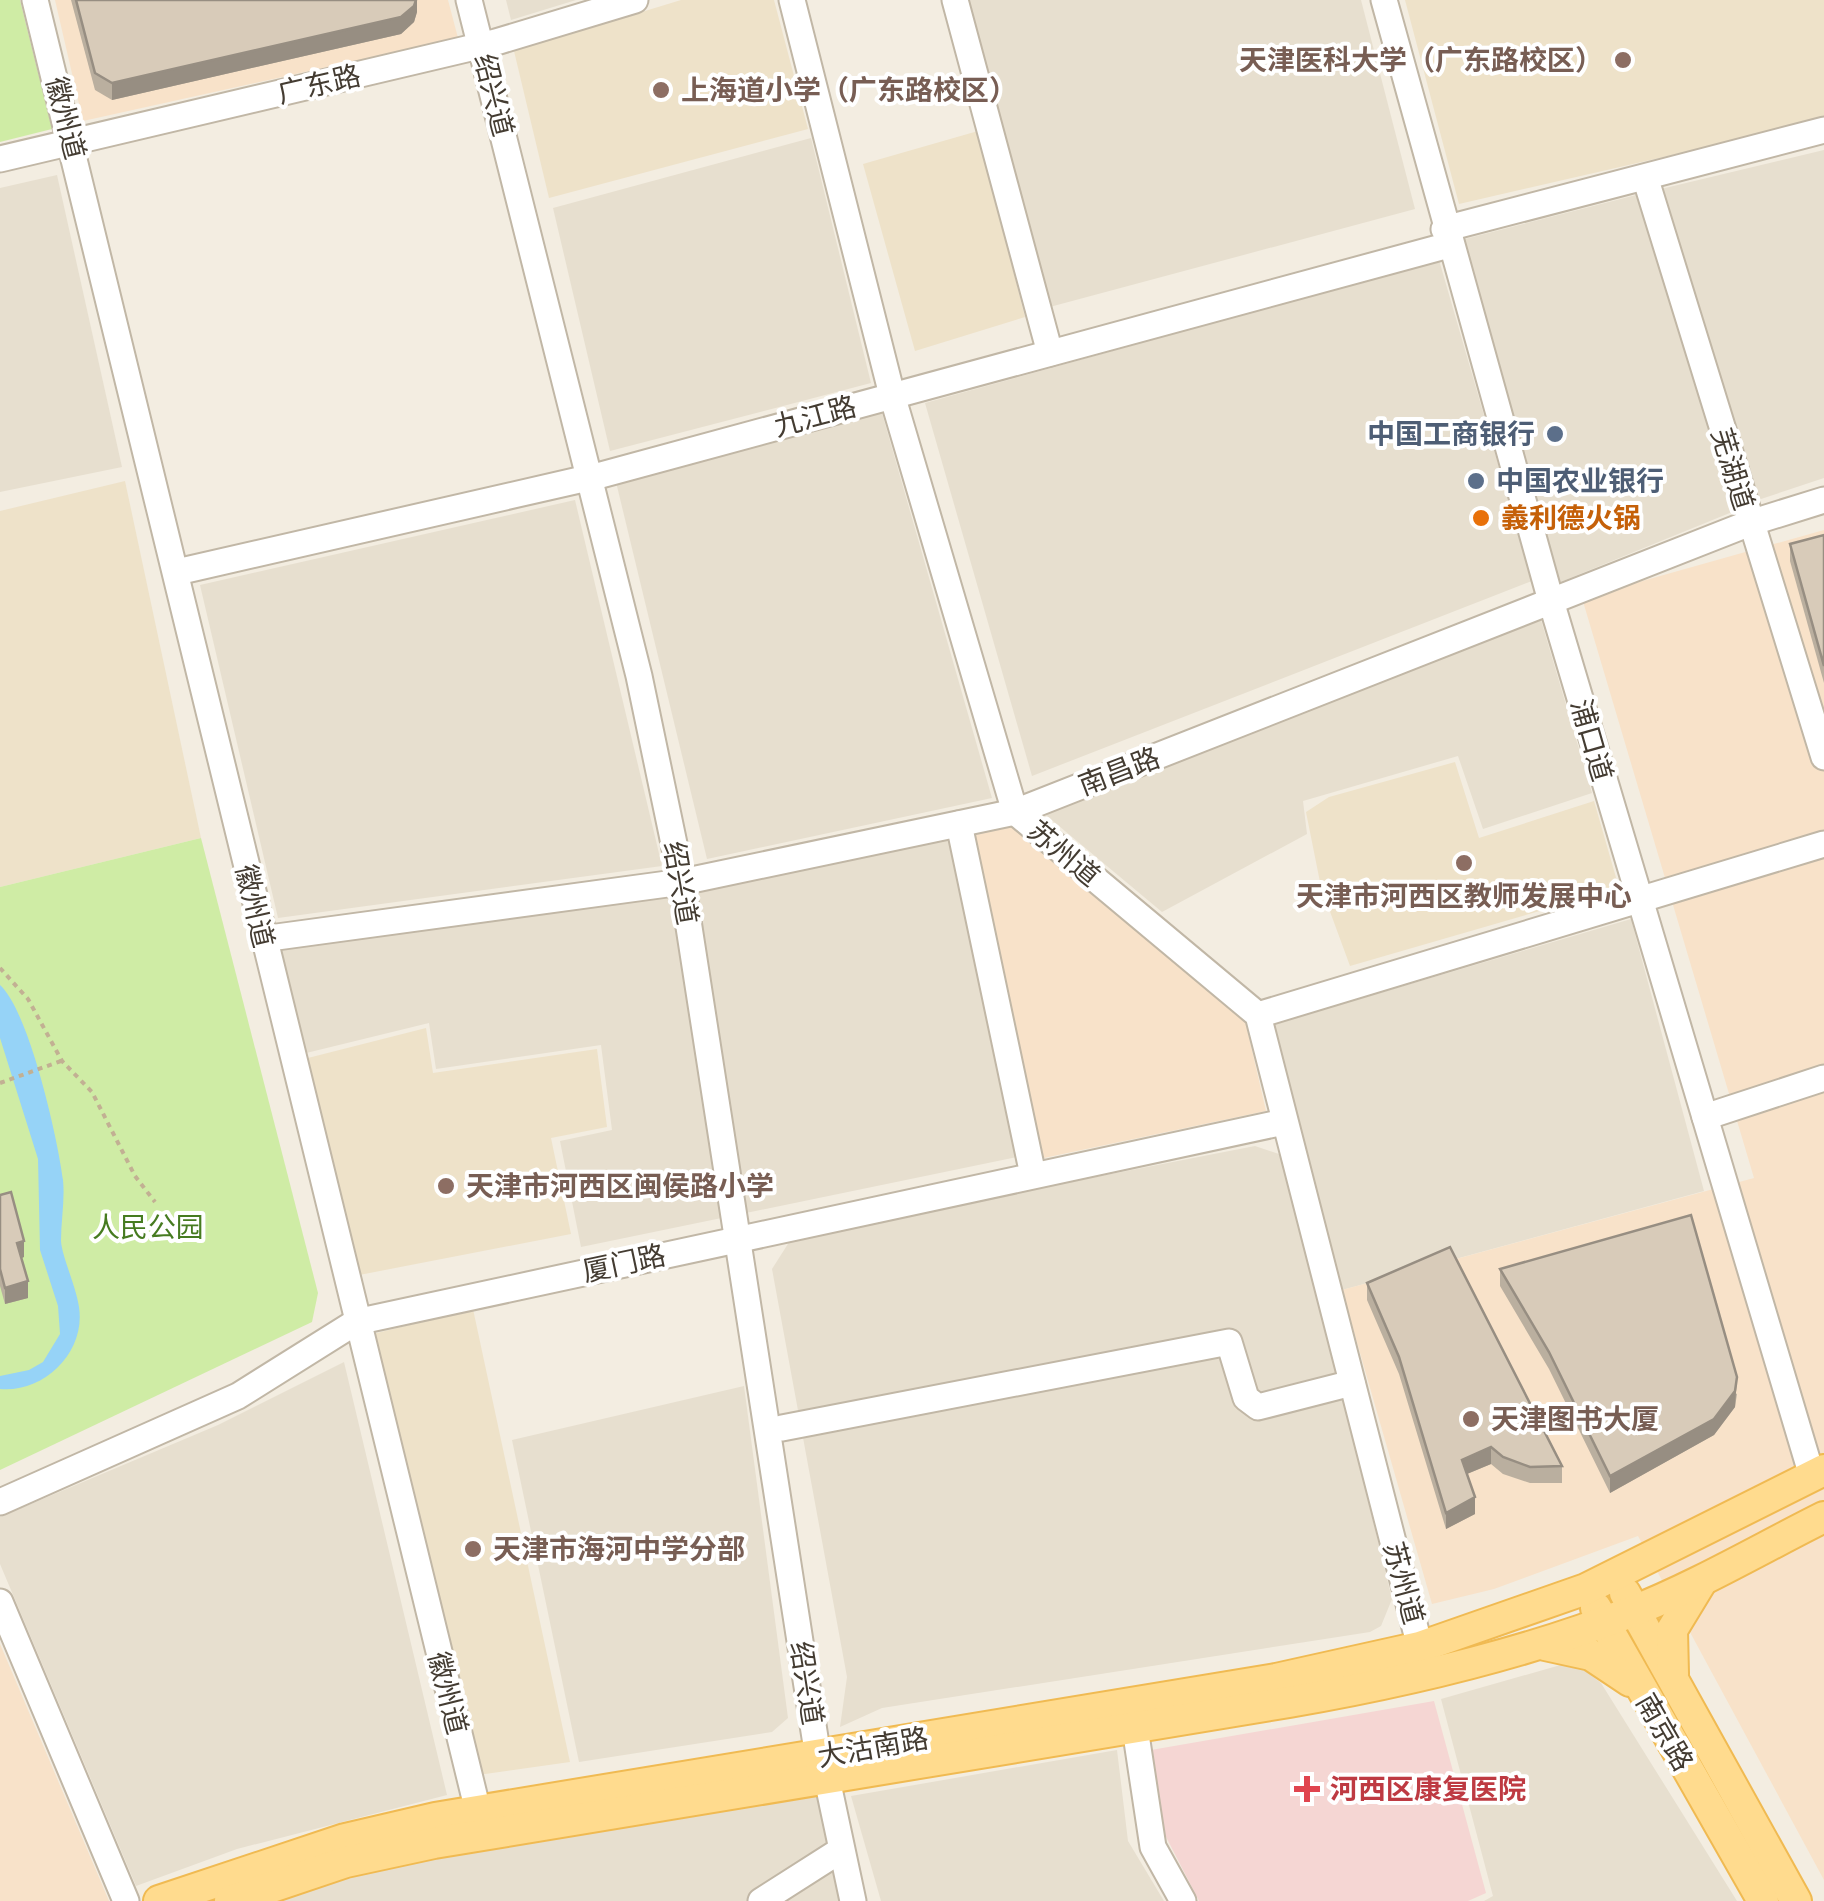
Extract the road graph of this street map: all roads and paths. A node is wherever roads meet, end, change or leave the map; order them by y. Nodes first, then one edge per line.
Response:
1 (35, 0) edge
2 (469, 0) edge
3 (486, 0) edge
4 (635, 0) edge
5 (792, 0) edge
6 (956, 0) edge
7 (1384, 0) edge
8 (489, 43) junction
9 (1824, 130) edge
10 (73, 142) junction
11 (0, 159) edge
12 (1646, 180) junction
13 (1446, 237) junction
14 (1050, 353) junction
15 (892, 396) junction
16 (594, 477) junction
17 (1824, 500) edge
18 (1750, 523) junction
19 (177, 572) junction
20 (1551, 601) junction
21 (1824, 756) edge
22 (1015, 812) junction
23 (959, 824) junction
24 (1824, 844) edge
25 (690, 881) junction
26 (1640, 902) junction
27 (262, 939) junction
28 (0, 968) edge
29 (1258, 1015) junction
30 (62, 1061) junction
31 (1824, 1078) edge
32 (2, 1082) edge
33 (1705, 1117) junction
34 (1284, 1122) junction
35 (1032, 1175) junction
36 (154, 1202) dead end
37 (744, 1236) junction
38 (356, 1322) junction
39 (1352, 1384) junction
40 (782, 1428) junction
41 (1818, 1473) edge
42 (0, 1502) edge
43 (1824, 1517) edge
44 (1715, 1572) junction
45 (0, 1602) edge
46 (1614, 1608) junction
47 (1531, 1646) junction
48 (1420, 1647) junction
49 (1676, 1687) junction
50 (1646, 1697) junction
51 (1133, 1715) junction
52 (825, 1764) junction
53 (478, 1811) junction
54 (841, 1850) junction
55 (236, 1894) edge
56 (126, 1901) edge
57 (159, 1901) edge
58 (761, 1901) edge
59 (853, 1901) edge
60 (1182, 1901) edge
61 (1763, 1901) edge
62 (1796, 1901) edge

1 - 10 street, 徽州道
2 - 8 street, 绍兴道
3 - 8 street, 绍兴道
4 - 8 street, 广东路
5 - 15 street, 苏州道
6 - 14 street
7 - 13 street, 浦口道
8 - 10 street, 广东路
8 - 16 street, 绍兴道
9 - 12 street, 九江路
10 - 11 street, 广东路
10 - 19 street, 徽州道
12 - 13 street, 九江路
12 - 18 street, 芜湖道
13 - 14 street, 九江路
13 - 20 street, 浦口道
14 - 15 street, 九江路
15 - 16 street, 九江路
15 - 22 street, 苏州道
16 - 19 street, 九江路
16 - 25 street, 绍兴道
17 - 18 street, 南昌路
18 - 20 street, 南昌路
18 - 21 street, 芜湖道
19 - 27 street, 徽州道
20 - 22 street, 南昌路
20 - 26 street, 浦口道
22 - 23 street, 南昌路
22 - 29 street, 苏州道
23 - 25 street, 南昌路
23 - 35 street
24 - 26 street
25 - 27 street, 南昌路
25 - 37 street, 绍兴道
26 - 29 street
26 - 33 street, 浦口道
27 - 38 street, 徽州道
28 - 30 path
29 - 34 street, 苏州道
30 - 32 path
30 - 36 path
31 - 33 street
33 - 41 street, 浦口道
34 - 35 street, 厦门路
34 - 39 street, 苏州道
35 - 37 street, 厦门路
37 - 38 street, 厦门路
37 - 40 street, 绍兴道
37 - 52 street, 绍兴道
38 - 42 street, 厦门路
38 - 53 street, 徽州道
39 - 40 street
39 - 48 street, 苏州道
40 - 52 street, 绍兴道
41 - 46 main road
43 - 44 main road
44 - 46 main road
44 - 49 main road
45 - 56 street
46 - 47 main road, 大沽南路
46 - 48 main road, 大沽南路
46 - 49 main road, 南京路
46 - 50 main road
47 - 50 main road
47 - 51 main road, 大沽南路
48 - 51 main road, 大沽南路
49 - 62 main road, 南京路
50 - 61 main road, 南京路
51 - 52 main road, 大沽南路
51 - 60 street
52 - 53 main road, 大沽南路
52 - 54 street, 绍兴道
52 - 55 main road, 大沽南路
53 - 55 main road, 大沽南路
54 - 58 street
54 - 59 street, 绍兴道
55 - 57 main road, 大沽南路

